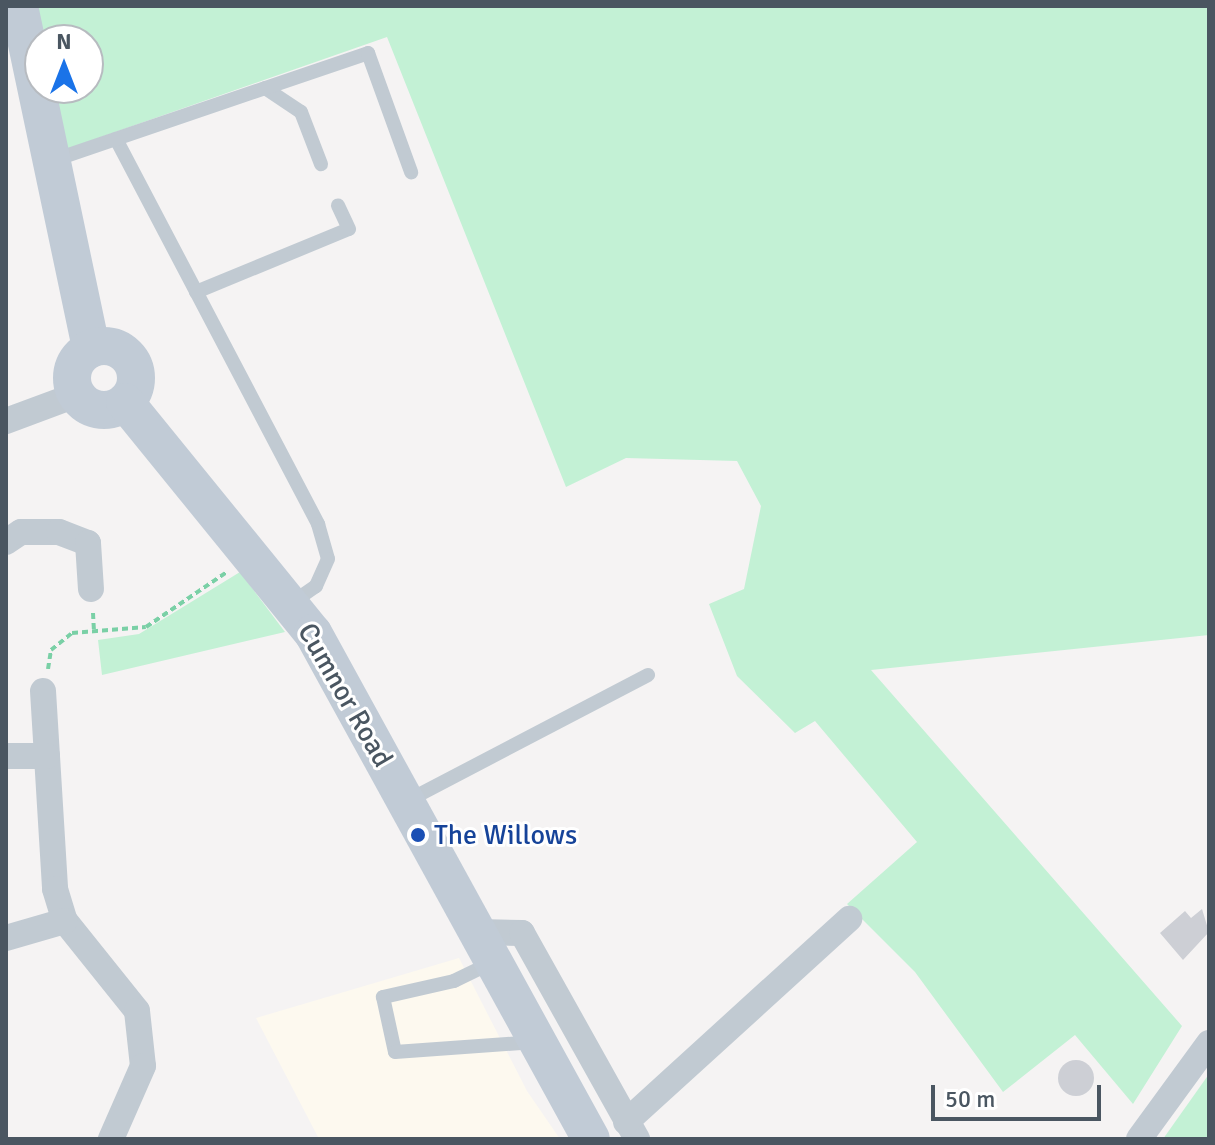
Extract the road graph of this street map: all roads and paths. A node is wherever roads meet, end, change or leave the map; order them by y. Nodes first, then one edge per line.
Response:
1 (19, 6) edge
2 (265, 88) junction
3 (116, 139) junction
4 (51, 161) junction
5 (321, 164) dead end
6 (411, 172) dead end
7 (338, 205) dead end
8 (196, 292) junction
9 (91, 349) junction
10 (76, 395) junction
11 (125, 402) junction
12 (6, 421) edge
13 (6, 542) edge
14 (250, 556) junction
15 (91, 589) dead end
16 (290, 604) junction
17 (648, 675) dead end
18 (43, 691) joint
19 (6, 756) edge
20 (47, 756) junction
21 (406, 801) junction
22 (849, 919) dead end
23 (65, 921) junction
24 (6, 938) edge
25 (486, 946) junction
26 (538, 1041) junction
27 (1209, 1043) edge
28 (632, 1130) edge
29 (111, 1139) edge
30 (591, 1139) edge
31 (1139, 1139) edge

1 - 4 main road
2 - 3 lane
2 - 5 lane
2 - 6 lane
3 - 4 lane
3 - 8 lane
4 - 9 main road
7 - 8 lane
8 - 16 lane
9 - 10 main road
9 - 11 main road
10 - 11 main road
10 - 12 street
11 - 14 main road, Cumnor Road
13 - 15 street
14 - 16 main road, Cumnor Road
14 - 18 path
16 - 21 main road, Cumnor Road
17 - 21 lane
18 - 20 street
19 - 20 street
20 - 23 street
21 - 25 main road, Cumnor Road
22 - 28 street
23 - 24 street
23 - 29 street
25 - 26 main road, Cumnor Road
25 - 26 lane
25 - 28 street
26 - 30 main road, Cumnor Road
27 - 31 street

